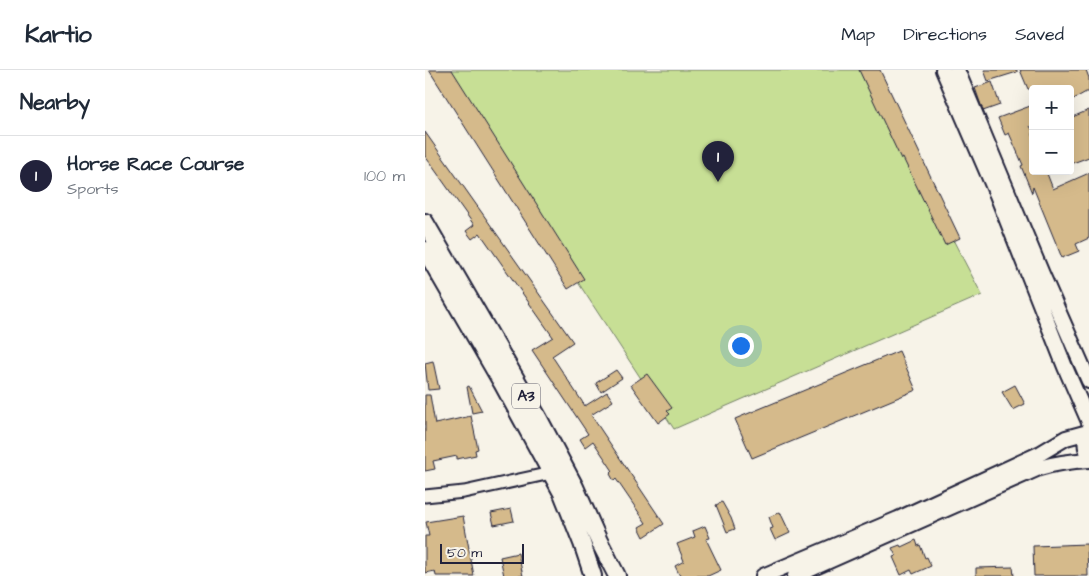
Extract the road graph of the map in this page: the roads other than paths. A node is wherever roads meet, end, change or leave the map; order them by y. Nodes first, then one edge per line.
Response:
1 (943, 70) edge
2 (957, 70) edge
3 (425, 222) edge
4 (425, 250) edge
5 (430, 272) edge
6 (1036, 277) junction
7 (1089, 381) edge
8 (1089, 428) edge
9 (1089, 456) edge
10 (1089, 460) edge
11 (551, 473) junction
12 (425, 496) edge
13 (593, 576) edge
14 (617, 576) edge
15 (763, 576) edge
16 (795, 576) edge

1 - 6 main road
2 - 6 main road
3 - 14 highway, A3
4 - 5 highway, A3
5 - 11 highway, A3
6 - 7 main road
6 - 8 main road
8 - 9 main road
8 - 15 main road
10 - 16 main road
11 - 12 street
11 - 13 highway, A3

